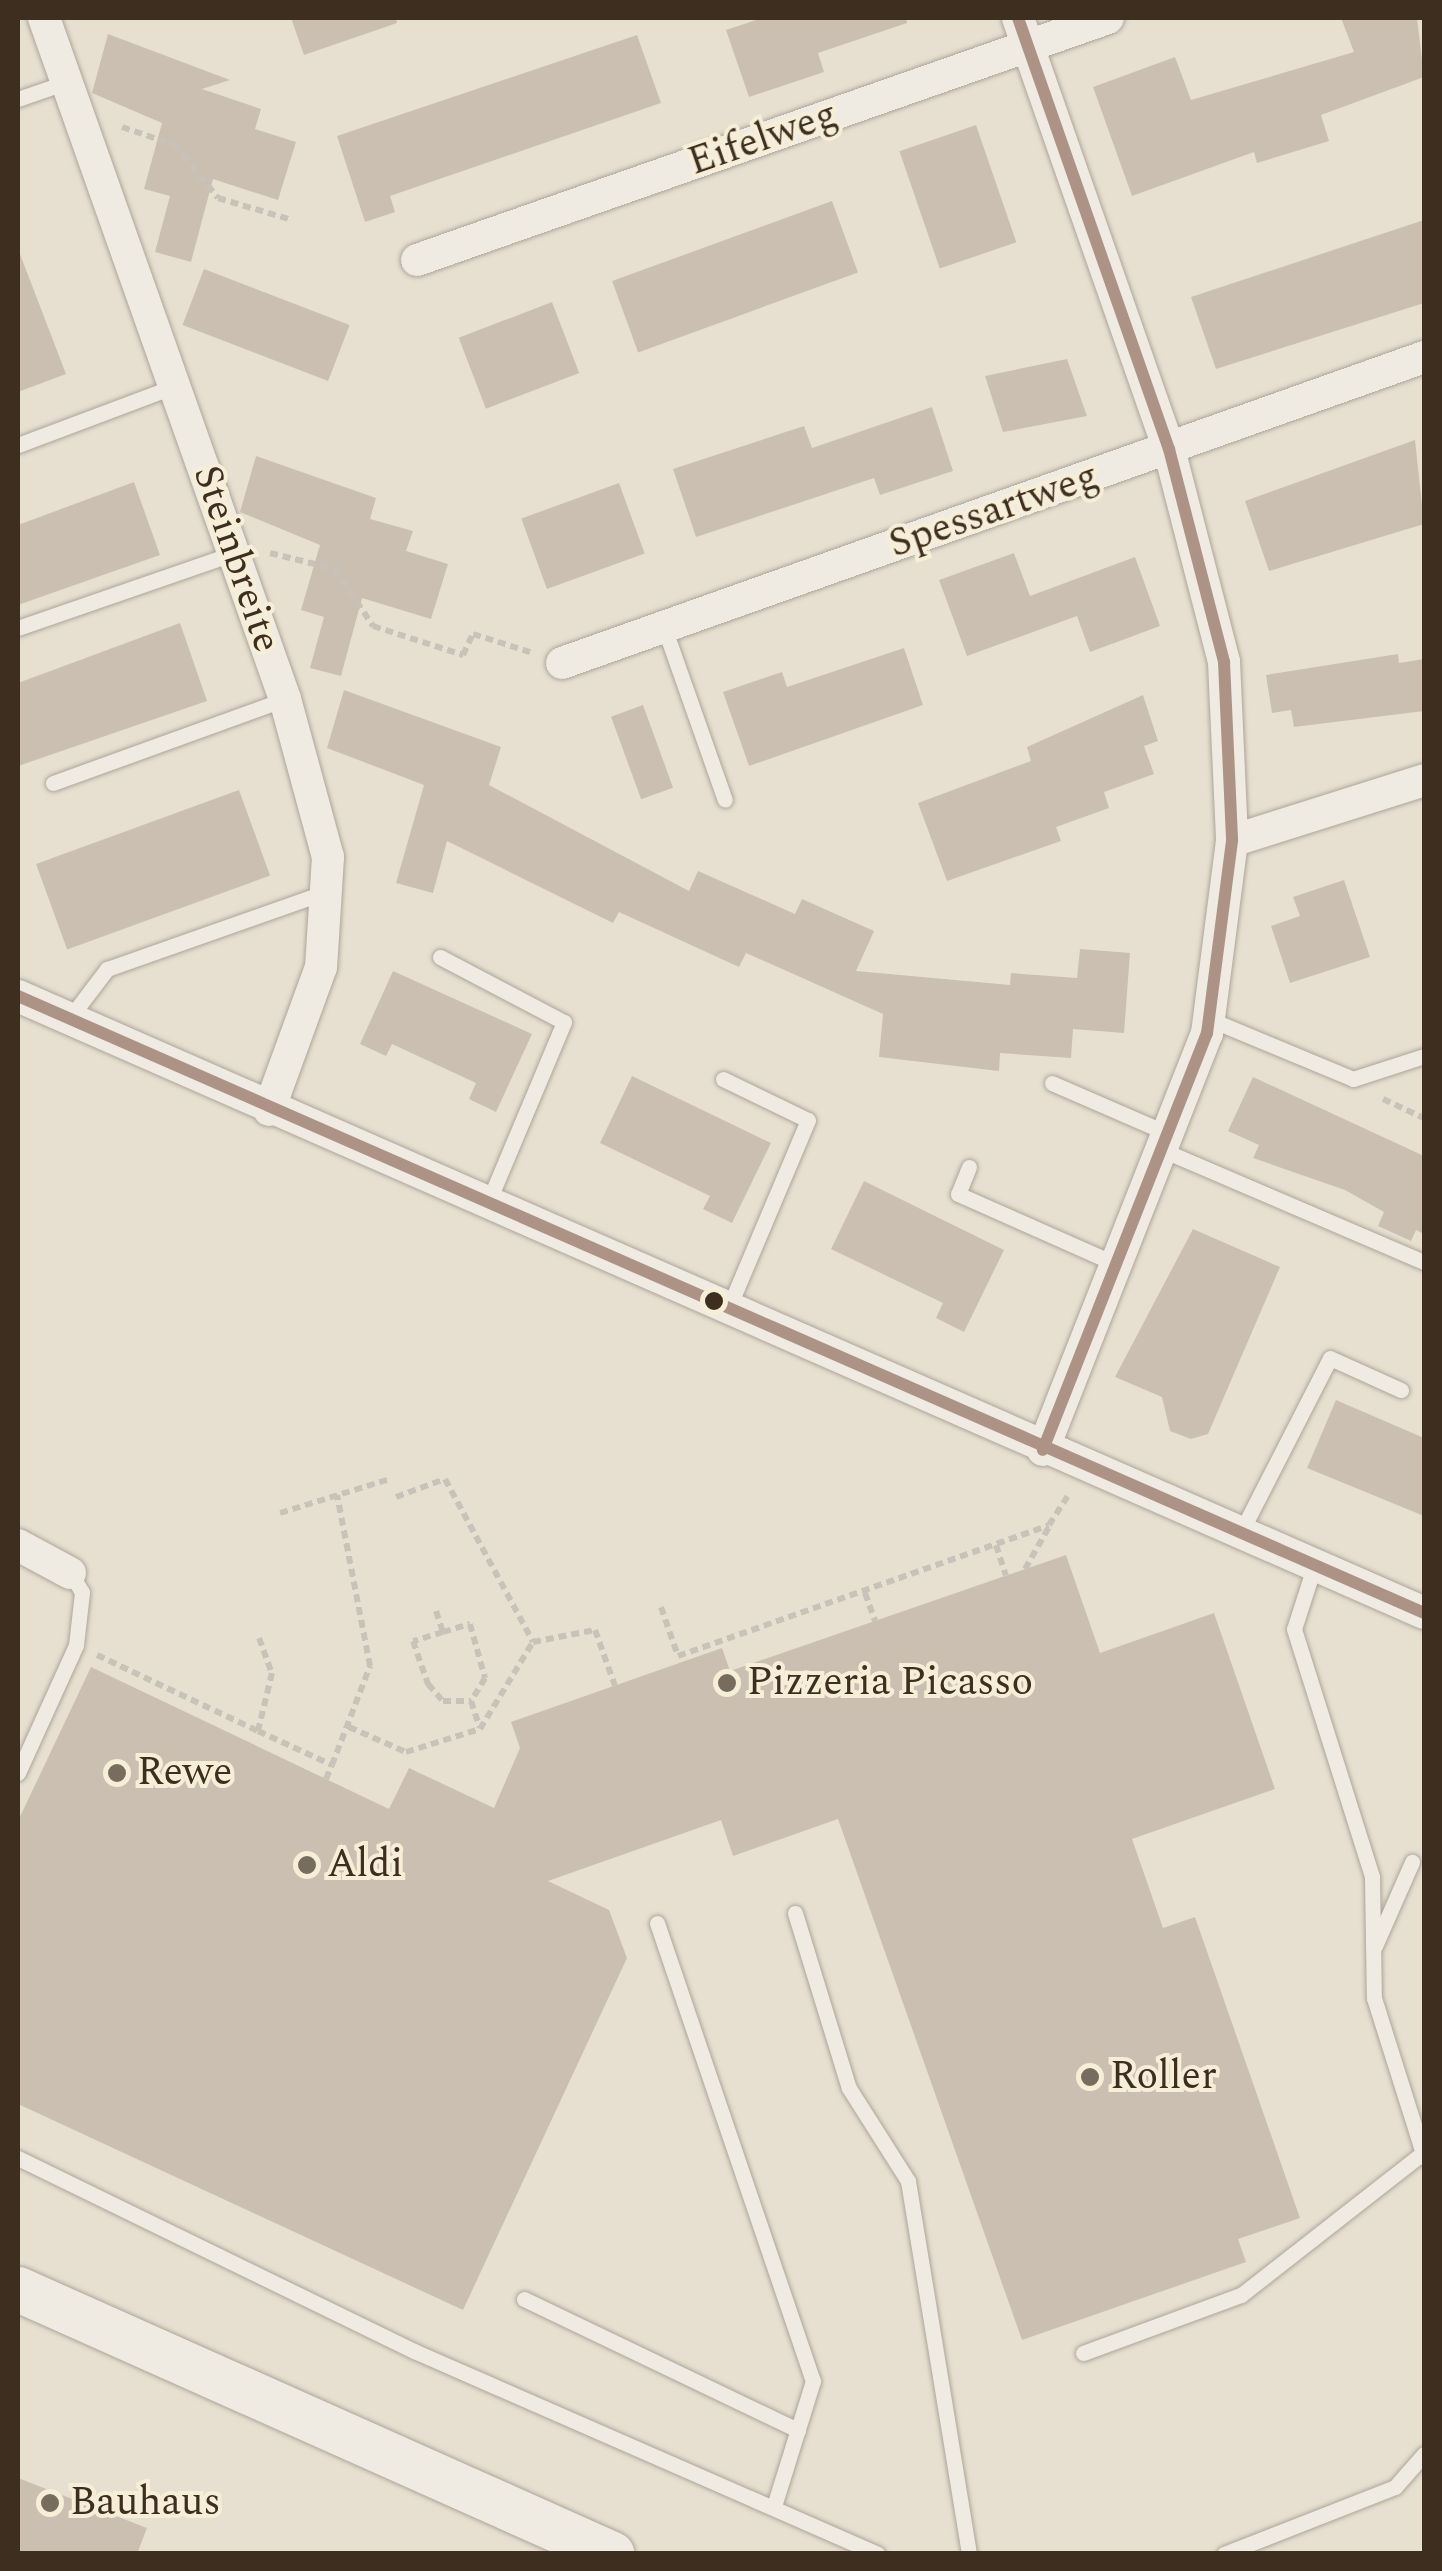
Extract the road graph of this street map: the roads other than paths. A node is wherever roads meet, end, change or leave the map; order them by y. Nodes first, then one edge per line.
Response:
1 (44, 18) edge
2 (1108, 18) edge
3 (1023, 32) edge
4 (72, 97) junction
5 (18, 99) edge
6 (417, 260) dead end
7 (1424, 357) edge
8 (175, 386) junction
9 (18, 445) edge
10 (1169, 449) junction
11 (232, 548) junction
12 (664, 627) junction
13 (18, 628) edge
14 (562, 663) road end
15 (285, 699) junction
16 (1424, 780) edge
17 (52, 782) dead end
18 (725, 800) dead end
19 (1232, 841) junction
20 (332, 889) junction
21 (440, 957) dead end
22 (18, 996) edge
23 (1209, 1019) junction
24 (69, 1020) junction
25 (1424, 1056) edge
26 (724, 1079) dead end
27 (1052, 1083) dead end
28 (269, 1110) junction
29 (1168, 1143) junction
30 (969, 1167) dead end
31 (486, 1207) junction
32 (1424, 1262) edge
33 (1120, 1266) junction
34 (726, 1312) junction
35 (1401, 1390) dead end
36 (1043, 1450) junction
37 (1241, 1532) junction
38 (18, 1545) edge
39 (1315, 1564) junction
40 (70, 1574) joint
41 (1424, 1613) edge
42 (18, 1773) edge
43 (1412, 1862) dead end
44 (795, 1914) dead end
45 (657, 1923) dead end
46 (1373, 1950) junction
47 (1424, 2155) edge
48 (18, 2158) edge
49 (18, 2289) edge
50 (524, 2299) dead end
51 (1084, 2353) dead end
52 (798, 2430) junction
53 (1424, 2454) edge
54 (774, 2506) junction
55 (612, 2554) edge
56 (878, 2554) edge
57 (969, 2554) edge
58 (1224, 2554) edge

1 - 4 street, Steinbreite
2 - 3 street, Eifelweg
3 - 6 street, Eifelweg
3 - 10 street
4 - 5 lane
4 - 8 street, Steinbreite
7 - 10 street, Spessartweg
8 - 9 lane
8 - 11 street, Steinbreite
10 - 12 street, Spessartweg
10 - 19 street
11 - 13 lane
11 - 15 street, Steinbreite
12 - 14 street, Spessartweg
12 - 18 lane
15 - 17 lane
15 - 20 street, Steinbreite
16 - 19 street
19 - 23 street
20 - 24 lane
20 - 28 street, Steinbreite
21 - 31 lane
22 - 24 street
23 - 25 lane
23 - 29 street
24 - 28 street
26 - 34 lane
27 - 29 lane
28 - 31 street
29 - 32 lane
29 - 33 street
30 - 33 lane
31 - 34 street
33 - 36 street
34 - 36 street
35 - 37 lane
36 - 37 street
37 - 39 street
38 - 40 street
39 - 41 street
39 - 46 lane
40 - 42 lane
43 - 46 lane
44 - 57 lane
45 - 52 lane
46 - 47 lane
47 - 51 lane
48 - 54 lane
49 - 55 main road
50 - 52 lane
52 - 54 lane
53 - 58 lane
54 - 56 lane

